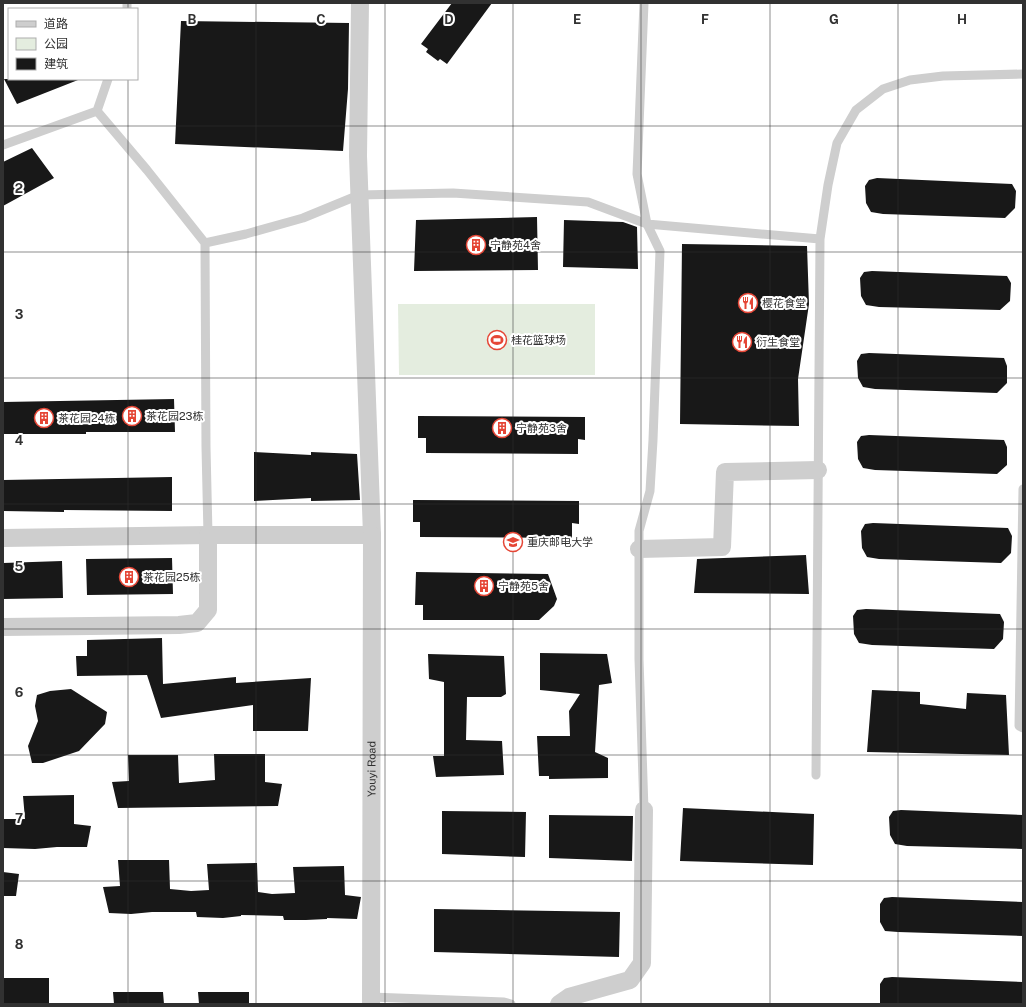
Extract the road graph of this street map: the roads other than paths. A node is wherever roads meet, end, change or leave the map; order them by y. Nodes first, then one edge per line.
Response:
1 (360, 3) edge
2 (644, 3) edge
3 (1023, 74) edge
4 (108, 80) edge
5 (97, 111) junction
6 (3, 145) edge
7 (359, 195) junction
8 (647, 224) junction
9 (820, 239) junction
10 (205, 243) junction
11 (818, 470) junction
12 (1023, 489) edge
13 (208, 535) junction
14 (372, 535) junction
15 (3, 538) edge
16 (639, 549) junction
17 (3, 626) edge
18 (1023, 728) edge
19 (816, 775) dead end
20 (644, 810) joint
21 (371, 1000) edge
22 (511, 1004) edge
23 (559, 1004) edge

1 - 7 street, Youyi Road
2 - 8 lane
3 - 9 lane
4 - 5 lane
5 - 6 lane
5 - 10 lane
7 - 8 lane
7 - 10 lane
7 - 14 street, Youyi Road
8 - 9 lane
8 - 16 lane
9 - 11 lane
10 - 13 lane
11 - 16 street
11 - 19 lane
12 - 18 lane
13 - 14 street
13 - 15 street
13 - 17 street
14 - 21 street, Youyi Road
16 - 20 lane
20 - 23 street
21 - 22 lane

